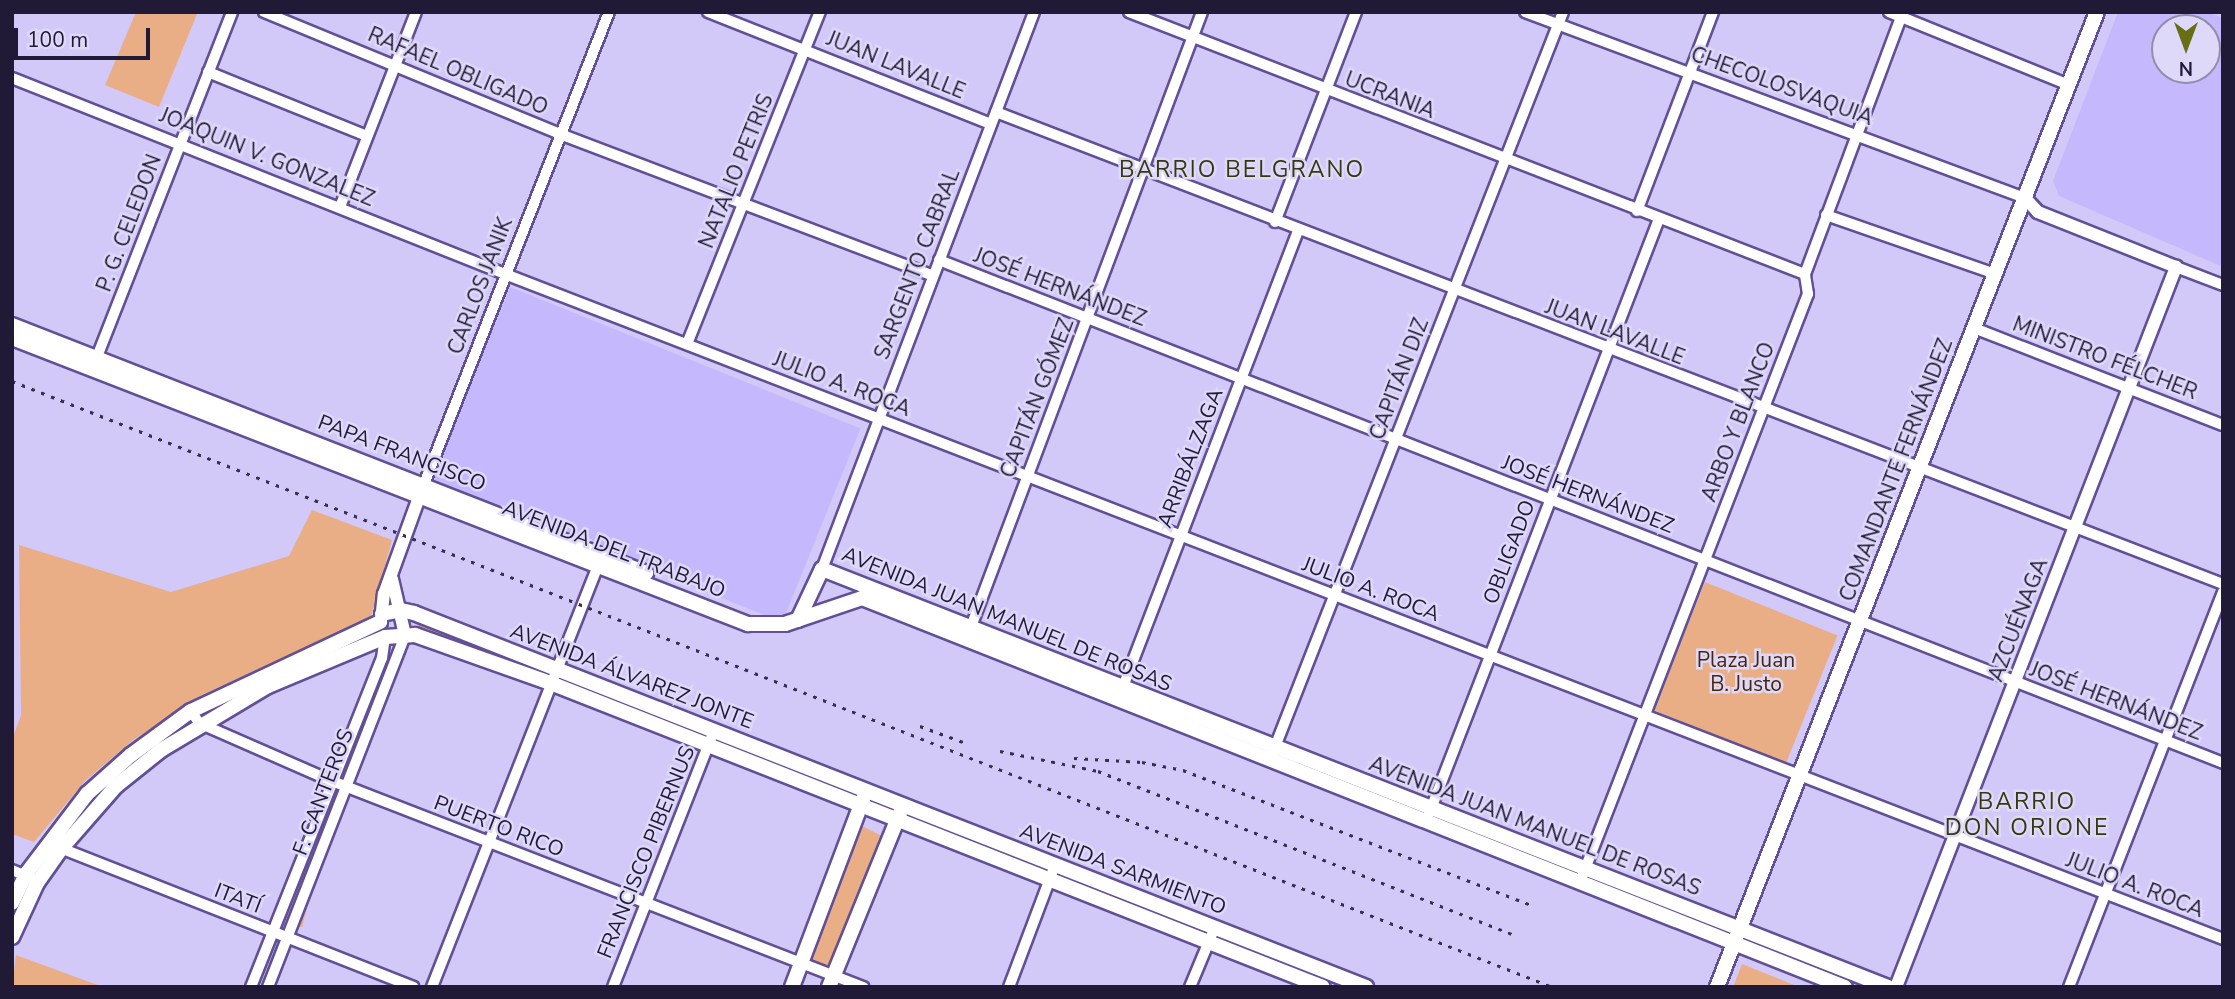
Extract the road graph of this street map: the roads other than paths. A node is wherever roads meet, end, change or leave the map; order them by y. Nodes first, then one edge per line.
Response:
1 (232, 12) edge
2 (264, 12) edge
3 (416, 12) edge
4 (609, 12) edge
5 (708, 12) edge
6 (820, 12) edge
7 (1034, 12) edge
8 (1129, 12) edge
9 (1202, 12) edge
10 (1356, 12) edge
11 (1525, 12) edge
12 (1563, 12) edge
13 (1713, 12) edge
14 (1889, 12) edge
15 (2097, 12) edge
16 (1902, 15) edge
17 (1558, 25) junction
18 (1192, 38) junction
19 (806, 49) junction
20 (395, 65) junction
21 (208, 72) junction
22 (1690, 74) junction
23 (13, 79) edge
24 (2069, 85) junction
25 (1325, 91) junction
26 (996, 112) junction
27 (991, 124) junction
28 (1857, 133) junction
29 (560, 134) junction
30 (367, 136) junction
31 (181, 142) junction
32 (1505, 159) junction
33 (1143, 172) junction
34 (2025, 198) junction
35 (743, 205) junction
36 (340, 206) junction
37 (1637, 211) junction
38 (1826, 215) junction
39 (1659, 219) junction
40 (1275, 222) junction
41 (1298, 231) junction
42 (939, 260) junction
43 (2176, 267) junction
44 (505, 274) junction
45 (1805, 274) junction
46 (1995, 274) junction
47 (931, 275) junction
48 (2223, 285) edge
49 (1454, 291) junction
50 (1088, 318) junction
51 (12, 325) edge
52 (1974, 328) junction
53 (12, 338) edge
54 (687, 344) junction
55 (1608, 350) junction
56 (94, 363) junction
57 (1242, 378) junction
58 (2129, 388) junction
59 (1763, 410) junction
60 (879, 419) junction
61 (2223, 425) edge
62 (1396, 439) junction
63 (1919, 469) junction
64 (1028, 476) junction
65 (421, 490) junction
66 (1550, 500) junction
67 (2074, 529) junction
68 (1181, 536) junction
69 (600, 560) junction
70 (1705, 560) junction
71 (822, 569) junction
72 (392, 576) junction
73 (854, 581) junction
74 (2223, 584) edge
75 (2223, 592) edge
76 (1335, 595) junction
77 (810, 596) junction
78 (857, 599) junction
79 (401, 610) junction
80 (832, 612) junction
81 (381, 618) junction
82 (798, 620) junction
83 (1859, 621) junction
84 (968, 633) junction
85 (405, 635) junction
86 (385, 637) junction
87 (1490, 655) junction
88 (560, 670) junction
89 (2014, 681) junction
90 (553, 684) junction
91 (1121, 693) junction
92 (1644, 715) junction
93 (195, 717) junction
94 (711, 738) junction
95 (2165, 740) junction
96 (1273, 753) junction
97 (2223, 763) edge
98 (1800, 775) junction
99 (332, 781) junction
100 (346, 787) junction
101 (866, 791) junction
102 (903, 805) junction
103 (860, 807) junction
104 (1429, 814) junction
105 (896, 822) junction
106 (1955, 836) junction
107 (489, 843) junction
108 (56, 845) junction
109 (1055, 865) junction
110 (1582, 875) junction
111 (25, 876) edge
112 (1049, 881) junction
113 (2104, 894) junction
114 (12, 903) edge
115 (646, 904) junction
116 (1214, 928) junction
117 (272, 932) junction
118 (1737, 936) junction
119 (12, 937) edge
120 (287, 938) junction
121 (2223, 939) edge
122 (1208, 942) junction
123 (802, 963) junction
124 (832, 981) edge
125 (251, 987) edge
126 (268, 987) edge
127 (412, 987) edge
128 (432, 987) edge
129 (613, 987) edge
130 (792, 987) edge
131 (863, 987) edge
132 (1009, 987) edge
133 (1190, 987) edge
134 (1323, 987) edge
135 (1365, 987) edge
136 (1717, 987) edge
137 (1846, 987) edge
138 (1888, 987) edge
139 (1896, 987) edge
140 (2069, 987) edge

1 - 21 street, P. G. CELEDON
2 - 20 street, RAFAEL OBLIGADO
3 - 20 street
4 - 29 street, CARLOS JANIK
5 - 19 street, JUAN LAVALLE
6 - 19 street, NATALIO PETRIS
7 - 26 street, SARGENTO CABRAL
8 - 18 street, UCRANIA
9 - 18 street, CAPITÁN GÓMEZ
10 - 25 street
11 - 17 street, CHECOLOSVAQUIA
12 - 17 street, CAPITÁN DIZ
13 - 22 street
14 - 16 street
15 - 24 main road, COMANDANTE FERNÁNDEZ
16 - 24 street
16 - 28 street, ARBO Y BLANCO
17 - 22 street, CHECOLOSVAQUIA
17 - 32 street, CAPITÁN DIZ
18 - 25 street, UCRANIA
18 - 33 street, CAPITÁN GÓMEZ
19 - 27 street, JUAN LAVALLE
19 - 35 street, NATALIO PETRIS
20 - 29 street, RAFAEL OBLIGADO
20 - 30 street
21 - 30 street
21 - 31 street, P. G. CELEDON
22 - 28 street, CHECOLOSVAQUIA
22 - 37 street
23 - 31 street, JOAQUIN V. GONZALEZ
24 - 34 main road, COMANDANTE FERNÁNDEZ
25 - 32 street, UCRANIA
25 - 40 street
26 - 27 street, SARGENTO CABRAL
26 - 33 street, JUAN LAVALLE
27 - 42 street, SARGENTO CABRAL
28 - 34 street, CHECOLOSVAQUIA
28 - 38 street, ARBO Y BLANCO
29 - 35 street
29 - 44 street, CARLOS JANIK
30 - 36 street
31 - 36 street, JOAQUIN V. GONZALEZ
31 - 56 street, P. G. CELEDON
32 - 37 street, UCRANIA
32 - 49 street, CAPITÁN DIZ
33 - 40 street, JUAN LAVALLE
33 - 50 street, CAPITÁN GÓMEZ
34 - 43 street
34 - 46 main road, COMANDANTE FERNÁNDEZ
35 - 47 street
35 - 54 street, NATALIO PETRIS
36 - 44 street, JOAQUIN V. GONZALEZ
37 - 39 street
38 - 45 street, ARBO Y BLANCO
38 - 46 street
39 - 45 street
39 - 55 street, OBLIGADO
40 - 41 street, JUAN LAVALLE
41 - 49 street, JUAN LAVALLE
41 - 57 street, ARRIBÁLZAGA
42 - 47 street, SARGENTO CABRAL
42 - 50 street, JOSÉ HERNÁNDEZ
43 - 48 street
43 - 58 street, AZCUÉNAGA
44 - 54 street, JULIO A. ROCA
44 - 65 street, CARLOS JANIK
45 - 59 street, ARBO Y BLANCO
46 - 52 main road, COMANDANTE FERNÁNDEZ
47 - 60 street, SARGENTO CABRAL
49 - 55 street, JUAN LAVALLE
49 - 62 street, CAPITÁN DIZ
50 - 57 street, JOSÉ HERNÁNDEZ
50 - 64 street, CAPITÁN GÓMEZ
51 - 56 main road, PAPA FRANCISCO
52 - 58 street, MINISTRO FÉLCHER
52 - 63 main road, COMANDANTE FERNÁNDEZ
53 - 56 main road, PAPA FRANCISCO
54 - 60 street, JULIO A. ROCA
55 - 59 street, JUAN LAVALLE
55 - 66 street, OBLIGADO
56 - 65 main road, PAPA FRANCISCO
57 - 62 street, JOSÉ HERNÁNDEZ
57 - 68 street, ARRIBÁLZAGA
58 - 61 street, MINISTRO FÉLCHER
58 - 67 street, AZCUÉNAGA
59 - 63 street, JUAN LAVALLE
59 - 70 street, ARBO Y BLANCO
60 - 64 street, JULIO A. ROCA
60 - 71 street, SARGENTO CABRAL
62 - 66 street, JOSÉ HERNÁNDEZ
62 - 76 street, CAPITÁN DIZ
63 - 67 street, JUAN LAVALLE
63 - 83 main road, COMANDANTE FERNÁNDEZ
64 - 68 street, JULIO A. ROCA
64 - 84 street, CAPITÁN GÓMEZ
65 - 69 main road, AVENIDA DEL TRABAJO
65 - 72 street, CARLOS JANIK
66 - 70 street, JOSÉ HERNÁNDEZ
66 - 87 street, OBLIGADO
67 - 74 street, JUAN LAVALLE
67 - 89 street, AZCUÉNAGA
68 - 76 street, JULIO A. ROCA
68 - 91 street, ARRIBÁLZAGA
69 - 82 main road, AVENIDA DEL TRABAJO
69 - 88 street
70 - 83 street, JOSÉ HERNÁNDEZ
70 - 92 street, ARBO Y BLANCO
71 - 73 main road, AVENIDA JUAN MANUEL DE ROSAS
71 - 77 main road, AVENIDA JUAN MANUEL DE ROSAS
72 - 79 street
72 - 81 street, CARLOS JANIK
73 - 78 main road
73 - 84 main road, AVENIDA JUAN MANUEL DE ROSAS
75 - 95 street
76 - 87 street, JULIO A. ROCA
76 - 96 street, CAPITÁN DIZ
77 - 80 main road
77 - 82 main road, AVENIDA JUAN MANUEL DE ROSAS
78 - 80 main road, AVENIDA JUAN MANUEL DE ROSAS
78 - 84 main road, AVENIDA JUAN MANUEL DE ROSAS
79 - 81 main road
79 - 85 street
79 - 88 main road, AVENIDA ÁLVAREZ JONTE
80 - 82 main road, AVENIDA JUAN MANUEL DE ROSAS
81 - 86 street
81 - 93 main road
83 - 89 street, JOSÉ HERNÁNDEZ
83 - 98 main road, COMANDANTE FERNÁNDEZ
84 - 91 main road, AVENIDA JUAN MANUEL DE ROSAS
85 - 86 main road, AVENIDA ÁLVAREZ JONTE
85 - 90 main road, AVENIDA ÁLVAREZ JONTE
85 - 100 street, F. CANTEROS
86 - 93 main road, AVENIDA ÁLVAREZ JONTE
86 - 99 street, F. CANTEROS
87 - 92 street, JULIO A. ROCA
87 - 104 street, OBLIGADO
88 - 90 street
88 - 94 main road, AVENIDA ÁLVAREZ JONTE
89 - 95 street, JOSÉ HERNÁNDEZ
89 - 106 street, AZCUÉNAGA
90 - 94 main road, AVENIDA ÁLVAREZ JONTE
90 - 107 street
91 - 96 main road, AVENIDA JUAN MANUEL DE ROSAS
92 - 98 street, JULIO A. ROCA
92 - 110 street, ARBO Y BLANCO
93 - 99 street, PUERTO RICO
93 - 108 main road
94 - 101 main road, AVENIDA ÁLVAREZ JONTE
94 - 103 main road, AVENIDA ÁLVAREZ JONTE
94 - 115 street, FRANCISCO PIBERNUS
95 - 97 street, JOSÉ HERNÁNDEZ
95 - 113 street
96 - 104 main road, AVENIDA JUAN MANUEL DE ROSAS
98 - 106 street, JULIO A. ROCA
98 - 118 main road, COMANDANTE FERNÁNDEZ
99 - 100 street, PUERTO RICO
99 - 117 street, F. CANTEROS
100 - 107 street, PUERTO RICO
100 - 120 street, F. CANTEROS
101 - 102 main road, AVENIDA SARMIENTO
101 - 103 main road
102 - 105 main road
102 - 109 main road, AVENIDA SARMIENTO
103 - 105 main road, AVENIDA SARMIENTO
103 - 123 main road
104 - 110 main road, AVENIDA JUAN MANUEL DE ROSAS
105 - 112 main road, AVENIDA SARMIENTO
105 - 124 main road
106 - 113 street, JULIO A. ROCA
106 - 139 street, AZCUÉNAGA
107 - 115 street, PUERTO RICO
107 - 128 street
108 - 111 main road
108 - 117 street, ITATÍ
109 - 112 street
109 - 116 main road, AVENIDA SARMIENTO
110 - 118 main road, AVENIDA JUAN MANUEL DE ROSAS
111 - 114 main road
111 - 119 main road
112 - 122 main road, AVENIDA SARMIENTO
112 - 132 street
113 - 121 street, JULIO A. ROCA
113 - 140 street
115 - 123 street, PUERTO RICO
115 - 129 street, FRANCISCO PIBERNUS
116 - 122 street
116 - 135 main road, AVENIDA SARMIENTO
117 - 120 street, ITATÍ
117 - 125 street, F. CANTEROS
118 - 136 main road, COMANDANTE FERNÁNDEZ
118 - 137 main road, AVENIDA JUAN MANUEL DE ROSAS
118 - 138 main road, AVENIDA JUAN MANUEL DE ROSAS
120 - 126 street, F. CANTEROS
120 - 127 street, ITATÍ
122 - 133 street
122 - 134 main road, AVENIDA SARMIENTO
123 - 124 street, PUERTO RICO
123 - 130 main road
124 - 131 street, PUERTO RICO

